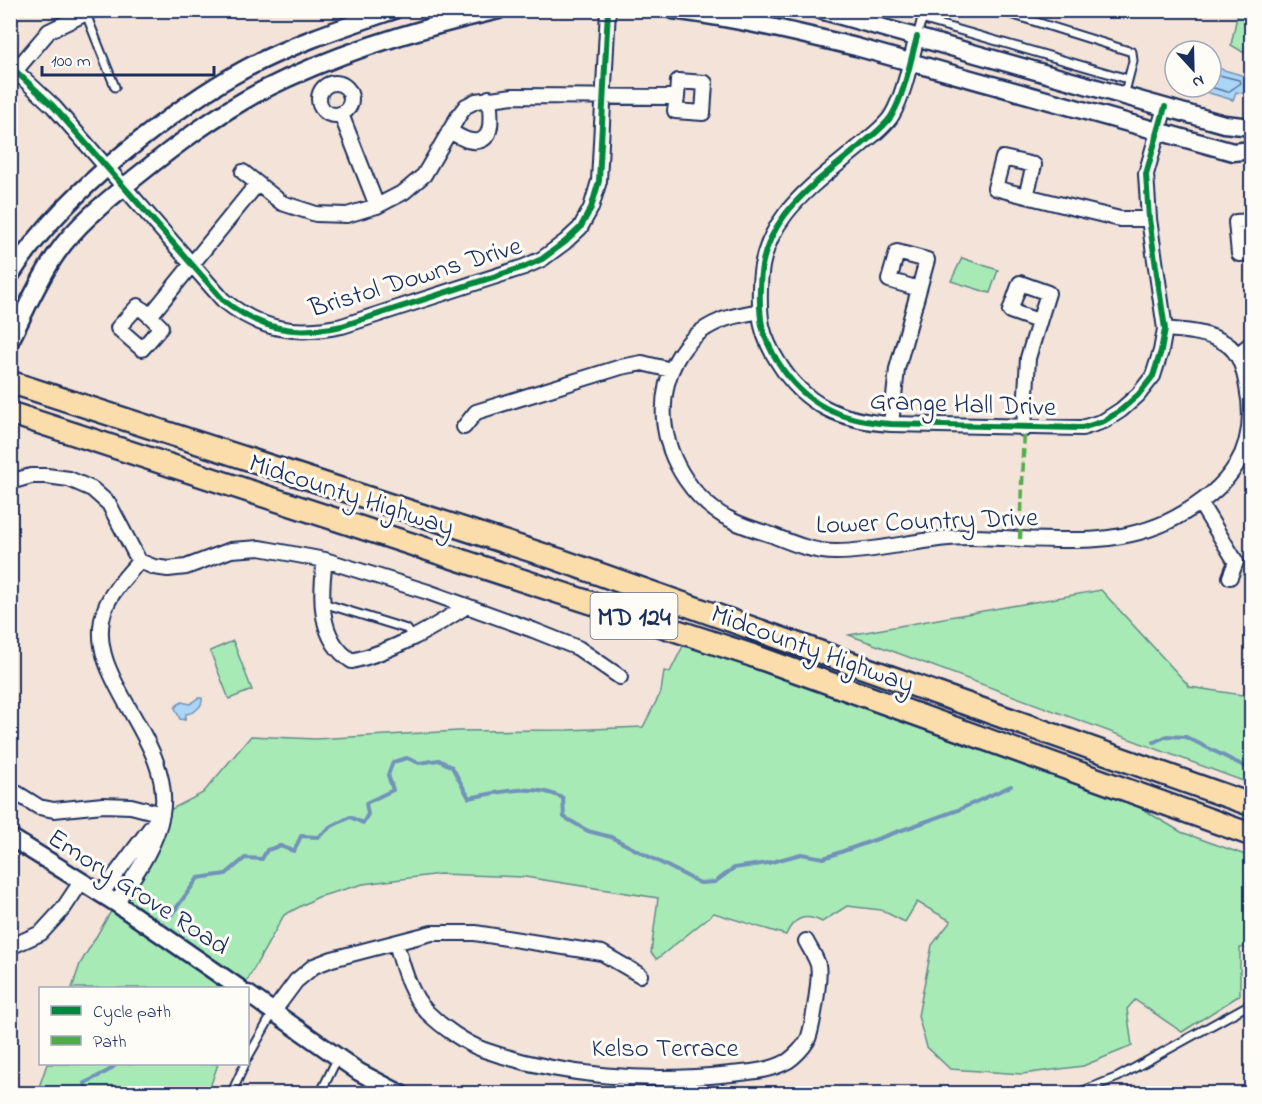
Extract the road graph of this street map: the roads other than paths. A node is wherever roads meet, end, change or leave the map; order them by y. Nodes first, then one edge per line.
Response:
1 (394, 10) edge
2 (499, 10) edge
3 (608, 10) edge
4 (673, 10) edge
5 (819, 10) edge
6 (924, 10) edge
7 (998, 10) edge
8 (90, 12) edge
9 (921, 19) junction
10 (916, 37) junction
11 (910, 62) junction
12 (13, 68) edge
13 (1128, 78) junction
14 (115, 87) dead end
15 (604, 95) junction
16 (1124, 96) junction
17 (677, 97) dead end
18 (489, 98) junction
19 (1165, 107) junction
20 (341, 114) dead end
21 (1251, 127) edge
22 (449, 131) junction
23 (1158, 132) junction
24 (1251, 150) edge
25 (107, 168) junction
26 (243, 172) dead end
27 (257, 184) junction
28 (124, 187) junction
29 (1026, 196) dead end
30 (377, 206) junction
31 (1149, 219) junction
32 (1251, 221) edge
33 (1251, 253) edge
34 (192, 264) junction
35 (10, 276) edge
36 (919, 289) dead end
37 (760, 311) junction
38 (150, 316) dead end
39 (1038, 321) dead end
40 (1165, 329) junction
41 (10, 341) edge
42 (1251, 343) edge
43 (1237, 355) junction
44 (671, 370) junction
45 (10, 382) edge
46 (10, 413) edge
47 (38, 422) junction
48 (891, 424) junction
49 (10, 427) edge
50 (464, 427) dead end
51 (1024, 429) junction
52 (10, 482) edge
53 (1200, 503) junction
54 (325, 560) junction
55 (140, 561) junction
56 (1230, 577) dead end
57 (321, 602) junction
58 (467, 606) junction
59 (413, 638) junction
60 (620, 676) dead end
61 (10, 789) edge
62 (1251, 805) edge
63 (162, 814) junction
64 (1251, 835) edge
65 (10, 837) edge
66 (81, 882) junction
67 (101, 894) junction
68 (116, 903) junction
69 (806, 941) dead end
70 (396, 943) junction
71 (10, 948) edge
72 (640, 975) dead end
73 (238, 987) edge
74 (249, 995) edge
75 (1251, 1003) edge
76 (273, 1012) junction
77 (249, 1055) edge
78 (338, 1057) junction
79 (245, 1065) edge
80 (621, 1077) junction
81 (231, 1094) edge
82 (320, 1094) edge
83 (401, 1094) edge
84 (619, 1094) edge
85 (1075, 1094) edge

1 - 25 street
2 - 28 street
3 - 15 street, Bristol Downs Drive
4 - 11 street
5 - 10 street
6 - 9 lane
7 - 13 lane
8 - 12 street
8 - 14 lane
9 - 10 lane
9 - 13 lane
10 - 11 street, Grange Hall Drive
10 - 16 street
11 - 23 street
11 - 37 street, Grange Hall Drive
12 - 25 street, Bristol Downs Drive
13 - 16 lane
15 - 17 street
15 - 18 street
15 - 34 street, Bristol Downs Drive
16 - 19 street
18 - 22 street
18 - 22 street
19 - 21 street
19 - 23 street, Grange Hall Drive
20 - 30 street
22 - 30 street
23 - 24 street
23 - 31 street, Grange Hall Drive
25 - 28 street, Bristol Downs Drive
25 - 35 street
26 - 27 street
27 - 30 street
27 - 34 street
28 - 34 street, Bristol Downs Drive
28 - 41 street
29 - 31 street
31 - 40 street, Grange Hall Drive
32 - 33 street
34 - 38 street
36 - 48 street
37 - 44 street, Lower Country Drive
37 - 48 street, Grange Hall Drive
39 - 51 street
40 - 43 street
40 - 51 street, Grange Hall Drive
42 - 43 street
43 - 53 street, Lower Country Drive
44 - 50 street
44 - 53 street, Lower Country Drive
45 - 62 main road, Midcounty Highway / MD 124
46 - 47 main road, Midcounty Highway / MD 124
47 - 49 main road
47 - 64 main road, Midcounty Highway / MD 124
48 - 51 street, Grange Hall Drive
52 - 55 street
53 - 56 street
54 - 55 street
54 - 57 street
54 - 58 street
55 - 63 street
57 - 59 lane
57 - 59 street
58 - 59 street
58 - 60 street
61 - 63 street
63 - 67 street
63 - 68 street
65 - 66 street, Emory Grove Road
66 - 67 street, Emory Grove Road
66 - 71 street
67 - 68 street, Emory Grove Road
68 - 73 street, Emory Grove Road
69 - 80 street, Kelso Terrace
70 - 72 street
70 - 76 street
70 - 80 street, Kelso Terrace
74 - 76 street
75 - 85 lane
76 - 77 lane
76 - 78 street
78 - 82 lane
78 - 83 street
79 - 81 lane
80 - 84 street

